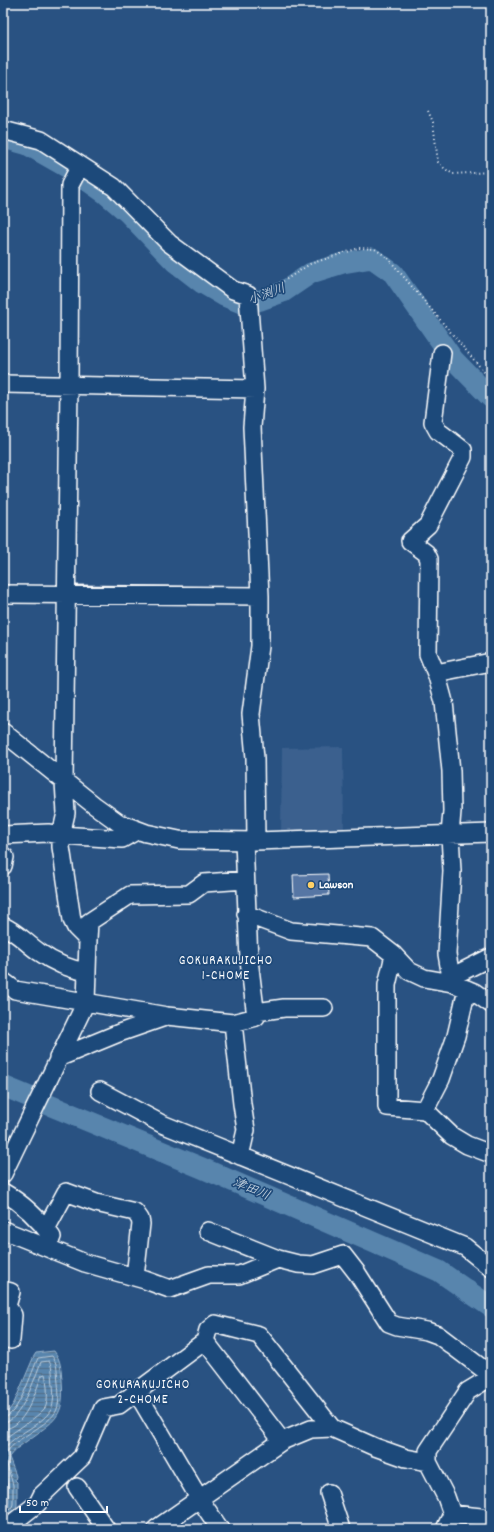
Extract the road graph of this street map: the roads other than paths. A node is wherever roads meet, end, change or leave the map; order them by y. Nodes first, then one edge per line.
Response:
1 (3, 130) edge
2 (80, 166) junction
3 (442, 353) dead end
4 (3, 384) edge
5 (69, 385) junction
6 (255, 389) junction
7 (3, 594) edge
8 (67, 594) junction
9 (260, 596) junction
10 (491, 662) edge
11 (436, 673) junction
12 (3, 732) edge
13 (64, 782) junction
14 (138, 830) junction
15 (491, 833) edge
16 (3, 835) edge
17 (61, 835) junction
18 (450, 835) junction
19 (250, 841) junction
20 (3, 857) edge
21 (3, 866) edge
22 (245, 880) junction
23 (246, 914) junction
24 (3, 926) edge
25 (88, 940) junction
26 (394, 955) junction
27 (491, 957) edge
28 (87, 972) junction
29 (3, 981) edge
30 (460, 986) junction
31 (86, 1002) junction
32 (491, 1004) edge
33 (324, 1008) dead end
34 (256, 1012) junction
35 (167, 1016) junction
36 (233, 1023) junction
37 (58, 1058) junction
38 (100, 1091) dead end
39 (425, 1110) junction
40 (491, 1154) edge
41 (240, 1156) junction
42 (3, 1174) edge
43 (3, 1192) edge
44 (46, 1229) junction
45 (3, 1230) edge
46 (208, 1230) dead end
47 (63, 1254) junction
48 (278, 1259) junction
49 (491, 1268) edge
50 (135, 1277) junction
51 (3, 1290) edge
52 (11, 1340) dead end
53 (205, 1341) junction
54 (491, 1376) edge
55 (136, 1391) junction
56 (332, 1428) junction
57 (282, 1441) junction
58 (428, 1462) junction
59 (77, 1487) dead end
60 (329, 1492) dead end
61 (199, 1498) junction
62 (448, 1521) edge
63 (491, 1523) edge
64 (5, 1529) edge
65 (106, 1529) edge
66 (156, 1529) edge
67 (220, 1529) edge
68 (341, 1529) edge

1 - 2 street
2 - 5 street
2 - 6 street
3 - 11 street
4 - 5 street
5 - 6 street
5 - 8 street
6 - 9 street
7 - 8 street
8 - 9 street
8 - 13 street
9 - 19 street
10 - 11 street
11 - 18 street
12 - 13 street
13 - 14 street
13 - 17 street
14 - 17 street
14 - 19 street
15 - 18 street
16 - 17 street
17 - 25 street
18 - 19 street
18 - 30 street
19 - 22 street
20 - 21 street
22 - 23 street
22 - 25 street
23 - 26 street
23 - 34 street
24 - 28 street
25 - 28 street
26 - 30 street
26 - 39 street
27 - 30 street
28 - 31 street
29 - 31 street
30 - 32 street
30 - 39 street
31 - 35 street
31 - 37 street
33 - 34 street
34 - 36 street
35 - 36 street
35 - 37 street
36 - 41 street
37 - 42 street
38 - 41 street
39 - 40 street
41 - 49 street
43 - 44 street
44 - 47 street
44 - 50 street
45 - 47 street
46 - 48 street
47 - 50 street
48 - 50 street
48 - 54 street
51 - 52 street
53 - 55 street
53 - 56 street
53 - 57 street
54 - 58 street
55 - 61 street
55 - 64 street
56 - 57 street
56 - 58 street
57 - 61 street
58 - 62 street
59 - 65 street
60 - 68 street
61 - 66 street
61 - 67 street
62 - 63 street

